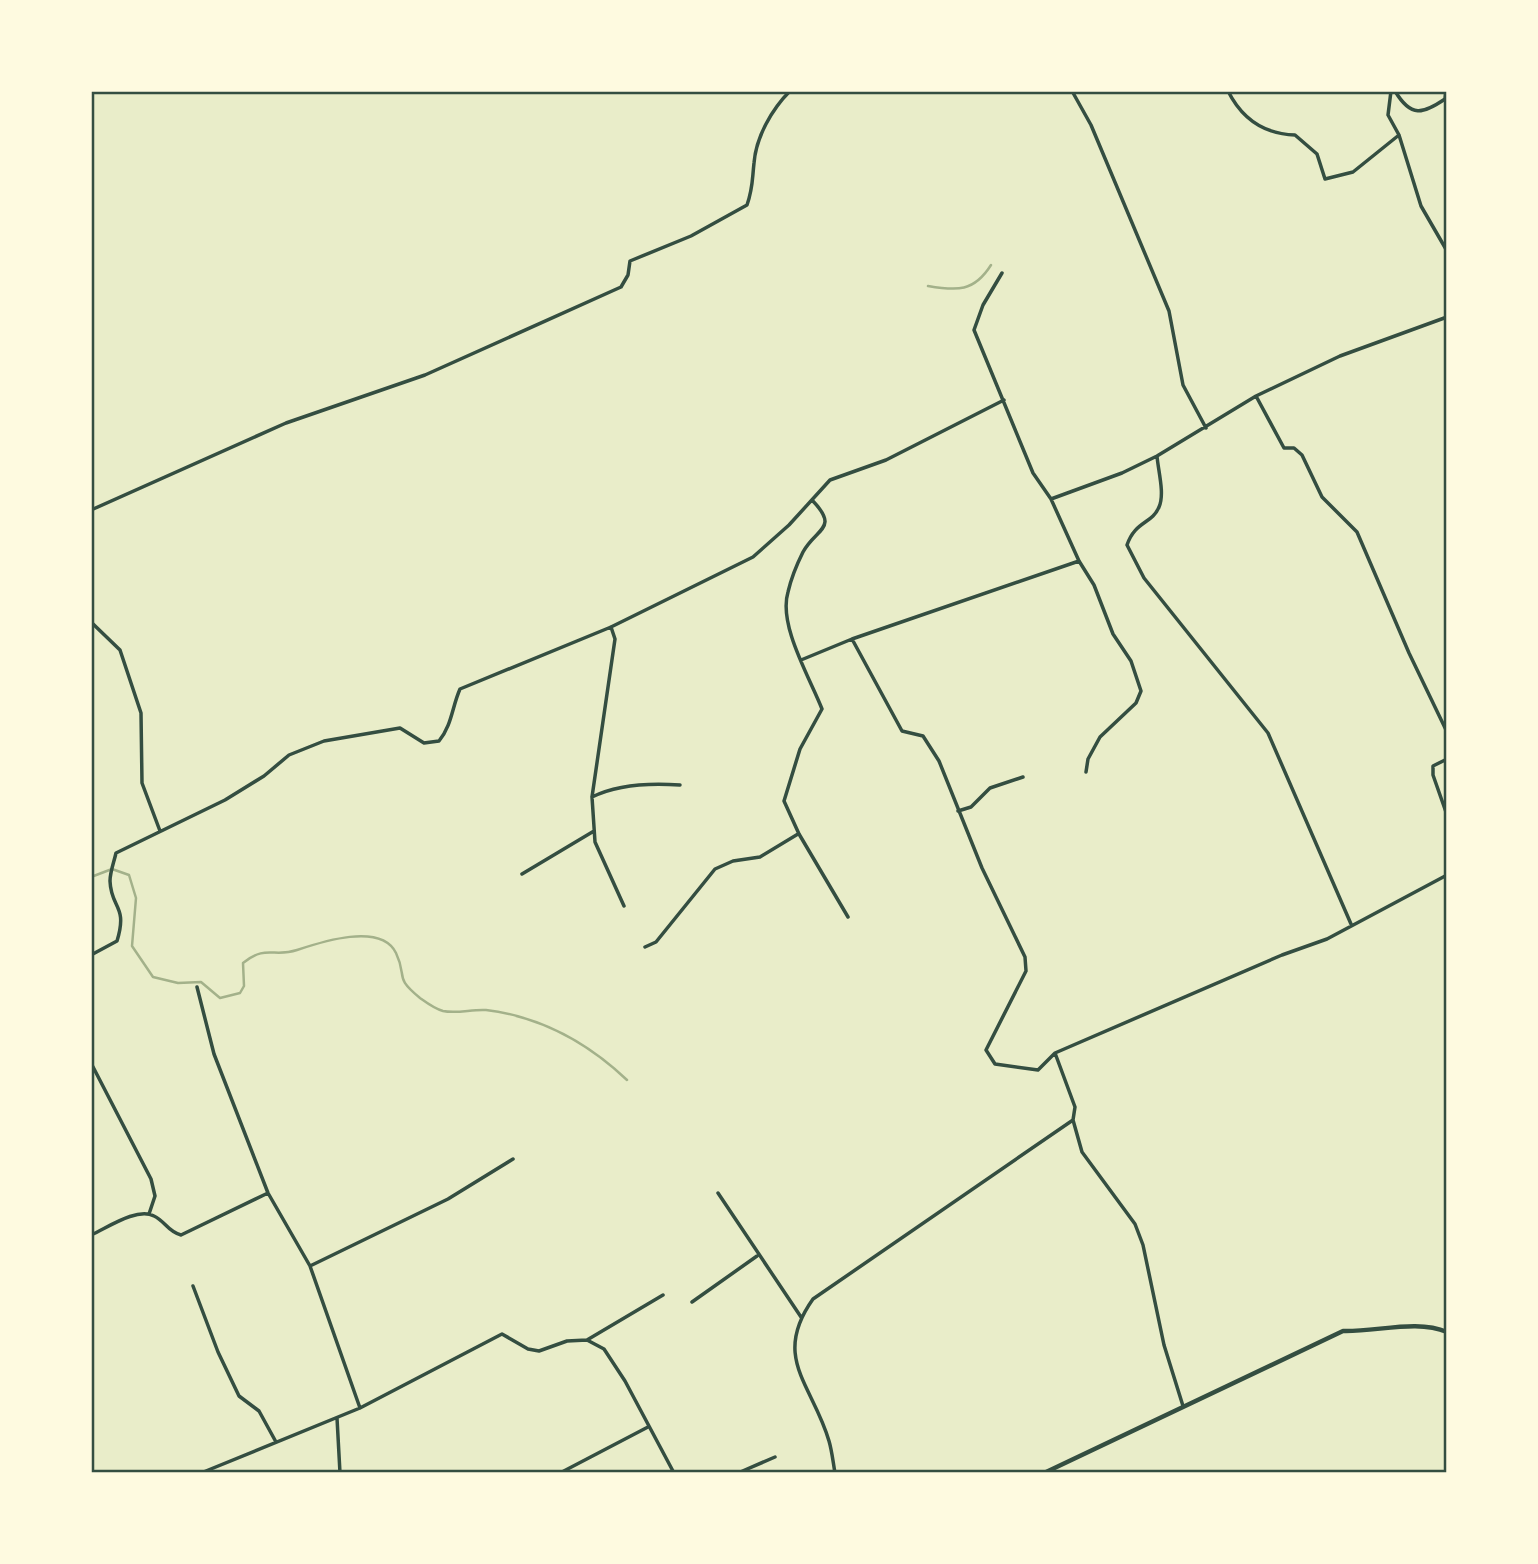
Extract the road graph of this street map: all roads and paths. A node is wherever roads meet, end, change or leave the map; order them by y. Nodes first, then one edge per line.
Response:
1 (790, 91) edge
2 (1072, 91) edge
3 (1228, 91) edge
4 (1393, 91) edge
5 (1446, 91) edge
6 (1399, 135) junction
7 (1447, 251) edge
8 (1002, 273) dead end
9 (1447, 317) edge
10 (1255, 396) junction
11 (1004, 400) junction
12 (1206, 428) junction
13 (1157, 456) junction
14 (1051, 499) junction
15 (812, 500) junction
16 (91, 510) edge
17 (1079, 561) junction
18 (91, 622) edge
19 (611, 627) junction
20 (852, 639) junction
21 (801, 660) junction
22 (1447, 732) edge
23 (1447, 759) edge
24 (1086, 772) dead end
25 (1023, 776) dead end
26 (680, 785) dead end
27 (592, 797) junction
28 (958, 811) junction
29 (1447, 815) edge
30 (160, 831) junction
31 (594, 831) junction
32 (799, 834) junction
33 (522, 874) dead end
34 (1447, 875) edge
35 (624, 906) dead end
36 (848, 917) dead end
37 (1352, 925) junction
38 (645, 947) dead end
39 (91, 955) edge
40 (197, 987) dead end
41 (1055, 1054) junction
42 (91, 1063) edge
43 (1073, 1120) junction
44 (513, 1159) dead end
45 (268, 1193) junction
46 (718, 1193) dead end
47 (149, 1214) junction
48 (91, 1235) edge
49 (757, 1256) junction
50 (310, 1266) junction
51 (193, 1286) dead end
52 (663, 1295) dead end
53 (692, 1302) dead end
54 (800, 1317) junction
55 (1447, 1332) edge
56 (586, 1340) junction
57 (1183, 1406) junction
58 (360, 1408) junction
59 (337, 1418) junction
60 (648, 1427) junction
61 (276, 1442) junction
62 (775, 1457) dead end
63 (201, 1473) edge
64 (341, 1473) edge
65 (559, 1473) edge
66 (674, 1473) edge
67 (738, 1473) edge
68 (835, 1473) edge
69 (1044, 1473) edge

1 - 16 street
2 - 12 street
3 - 6 street
4 - 5 street
4 - 6 street
6 - 7 street
8 - 11 street
9 - 10 street
10 - 12 street
10 - 22 street
11 - 14 street
11 - 15 street
12 - 13 street
13 - 14 street
13 - 37 street
14 - 17 street
15 - 19 street
15 - 21 street
17 - 20 street
17 - 24 street
18 - 30 street
19 - 27 street
19 - 30 street
20 - 21 street
20 - 28 street
21 - 32 street
23 - 29 street
25 - 28 street
26 - 27 street
27 - 31 street
28 - 41 street
30 - 39 street
31 - 33 street
31 - 35 street
32 - 36 street
32 - 38 street
34 - 37 street
37 - 41 street
40 - 45 street
41 - 43 street
42 - 47 street
43 - 54 street
43 - 57 street
44 - 50 street
45 - 47 street
45 - 50 street
46 - 49 street
47 - 48 street
49 - 53 street
49 - 54 street
50 - 58 street
51 - 61 street
52 - 56 street
54 - 68 street
55 - 57 street
56 - 58 street
56 - 60 street
57 - 69 street
58 - 59 street
59 - 61 street
59 - 64 street
60 - 65 street
60 - 66 street
61 - 63 street
62 - 67 street

